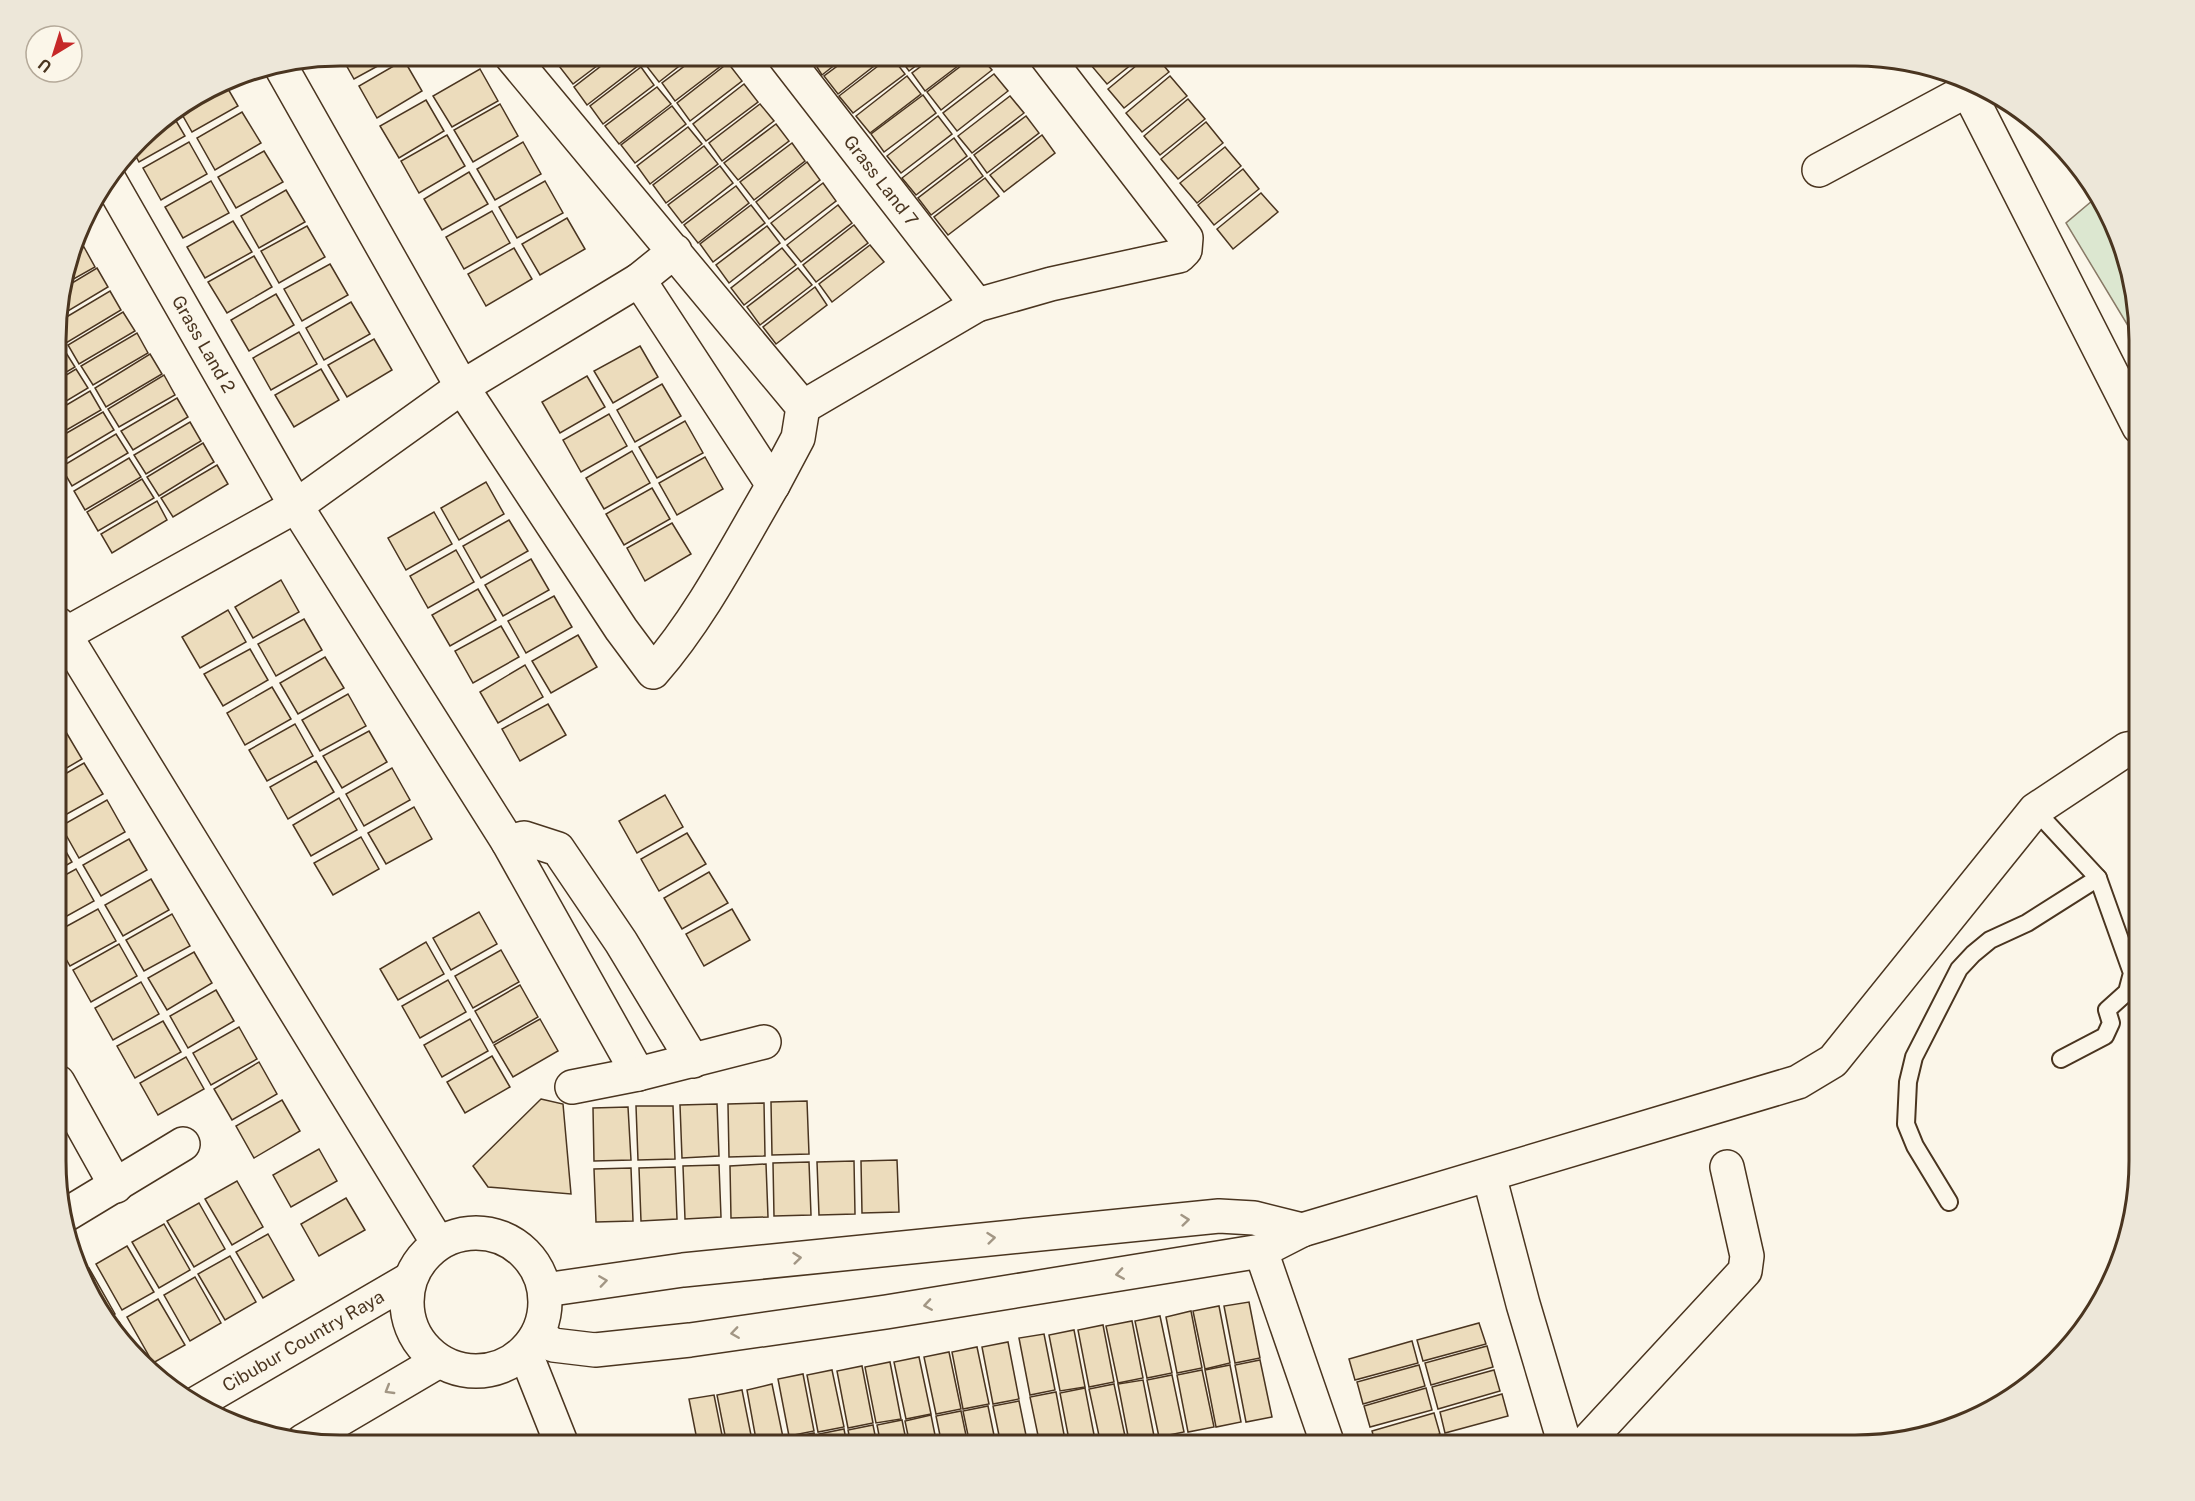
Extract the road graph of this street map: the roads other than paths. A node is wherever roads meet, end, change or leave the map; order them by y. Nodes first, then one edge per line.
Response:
1 (519, 66) edge
2 (792, 66) edge
3 (1054, 66) edge
4 (284, 72) edge
5 (1960, 87) edge
6 (1968, 91) edge
7 (1819, 170) dead end
8 (113, 186) edge
9 (675, 251) junction
10 (639, 280) junction
11 (978, 305) junction
12 (462, 387) junction
13 (803, 407) junction
14 (2129, 407) edge
15 (773, 485) junction
16 (296, 506) junction
17 (66, 626) edge
18 (66, 637) edge
19 (2129, 749) edge
20 (2035, 810) junction
21 (508, 842) junction
22 (2098, 878) junction
23 (2129, 965) edge
24 (2129, 984) edge
25 (764, 1042) dead end
26 (2061, 1059) dead end
27 (693, 1061) junction
28 (638, 1074) junction
29 (572, 1087) dead end
30 (66, 1096) edge
31 (183, 1144) dead end
32 (1727, 1167) dead end
33 (1489, 1175) junction
34 (116, 1186) junction
35 (1949, 1202) dead end
36 (71, 1212) edge
37 (1302, 1230) junction
38 (438, 1243) junction
39 (1261, 1251) junction
40 (410, 1279) junction
41 (545, 1290) junction
42 (532, 1343) junction
43 (439, 1361) junction
44 (204, 1399) edge
45 (316, 1434) edge
46 (559, 1435) edge
47 (1325, 1435) edge
48 (1562, 1435) edge
49 (1593, 1435) edge

1 - 9 street
2 - 11 street, Grass Land 7
3 - 11 street
4 - 12 street
5 - 7 street
6 - 14 street
8 - 16 street, Grass Land 2
9 - 10 street
9 - 13 street
10 - 12 street
10 - 15 street
11 - 13 street
12 - 15 street
12 - 16 street
13 - 15 street
16 - 17 street
16 - 21 street, Grass Land 2
18 - 38 street
19 - 20 street
20 - 22 lane
20 - 33 street
21 - 27 street
21 - 28 street, Grass Land 2
22 - 23 lane
22 - 35 lane
24 - 26 lane
25 - 27 street
27 - 28 street
28 - 29 street
30 - 34 street
31 - 34 street
32 - 49 street
33 - 37 street
33 - 48 street
34 - 36 street
37 - 39 street
41 -> 37 street
38 - 40 street
38 - 41 street
39 -> 42 street
39 - 47 street
40 - 43 street
40 - 44 street, Cibubur Country Raya
41 - 42 street
42 - 43 street
42 - 46 street
43 -> 45 street

